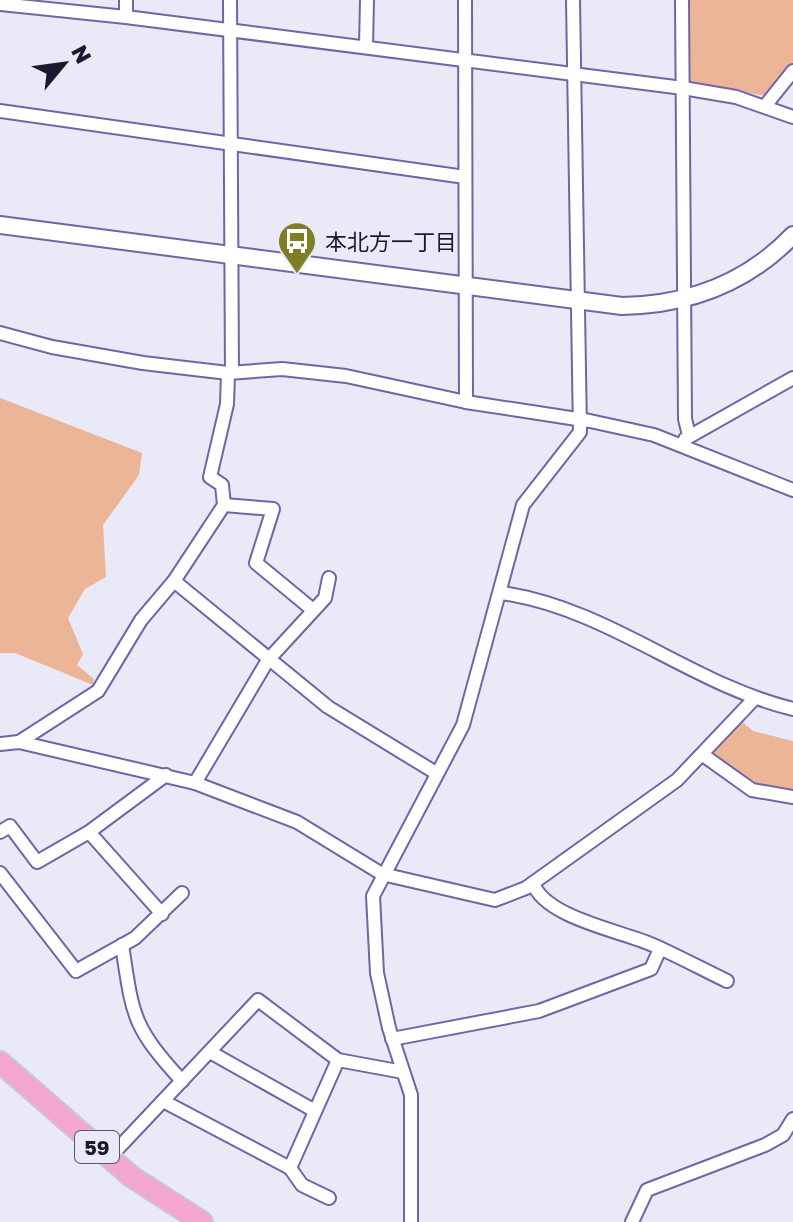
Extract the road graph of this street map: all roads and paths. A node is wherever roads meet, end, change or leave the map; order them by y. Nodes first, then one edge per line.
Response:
1 (126, 0) edge
2 (230, 0) edge
3 (367, 0) edge
4 (465, 0) edge
5 (573, 0) edge
6 (682, 0) edge
7 (0, 4) edge
8 (126, 17) junction
9 (231, 30) junction
10 (366, 47) junction
11 (464, 60) junction
12 (793, 71) edge
13 (574, 76) junction
14 (683, 88) junction
15 (765, 106) junction
16 (0, 111) edge
17 (793, 117) edge
18 (232, 143) junction
19 (465, 177) junction
20 (0, 225) edge
21 (793, 235) edge
22 (234, 255) junction
23 (467, 287) junction
24 (687, 299) junction
25 (577, 301) junction
26 (0, 333) edge
27 (230, 373) junction
28 (793, 378) edge
29 (466, 402) junction
30 (579, 420) junction
31 (685, 440) junction
32 (793, 490) edge
33 (224, 505) junction
34 (329, 578) dead end
35 (174, 581) junction
36 (502, 593) junction
37 (313, 610) junction
38 (268, 660) junction
39 (754, 699) junction
40 (793, 709) edge
41 (19, 742) junction
42 (0, 744) edge
43 (703, 755) junction
44 (436, 773) junction
45 (166, 775) junction
46 (195, 783) junction
47 (793, 797) edge
48 (0, 832) edge
49 (89, 832) junction
50 (0, 873) edge
51 (382, 874) junction
52 (533, 883) junction
53 (182, 893) dead end
54 (162, 914) junction
55 (122, 945) junction
56 (660, 949) junction
57 (727, 981) dead end
58 (392, 1039) junction
59 (210, 1052) junction
60 (338, 1060) junction
61 (2, 1061) edge
62 (403, 1072) junction
63 (182, 1081) junction
64 (163, 1101) junction
65 (315, 1111) junction
66 (793, 1119) edge
67 (109, 1158) junction
68 (290, 1168) junction
69 (329, 1198) dead end
70 (202, 1222) edge
71 (411, 1222) edge
72 (632, 1222) edge

1 - 8 street
2 - 9 street
3 - 10 street
4 - 11 street
5 - 13 street
6 - 14 street
7 - 8 street
8 - 9 street
9 - 10 street
9 - 18 street
10 - 11 street
11 - 13 street
11 - 19 street
12 - 15 street
13 - 14 street
13 - 25 street
14 - 15 street
14 - 24 street
15 - 17 street
16 - 18 street
18 - 19 street
18 - 22 street
19 - 23 street
20 - 22 street
21 - 24 street
22 - 23 street
22 - 27 street
23 - 25 street
23 - 29 street
24 - 25 street
24 - 31 street
25 - 30 street
26 - 27 street
27 - 29 street
27 - 33 street
28 - 31 street
29 - 30 street
30 - 31 street
30 - 36 street
31 - 32 street
33 - 35 street
33 - 37 street
34 - 37 street
35 - 38 street
35 - 41 street
36 - 39 street
36 - 44 street
37 - 38 street
38 - 44 street
38 - 46 street
39 - 40 street
39 - 43 street
41 - 42 street
41 - 45 street
43 - 47 street
43 - 52 street
44 - 51 street
45 - 46 street
45 - 49 street
46 - 51 street
48 - 49 street
49 - 54 street
50 - 55 street
51 - 52 street
51 - 58 street
52 - 56 street
53 - 54 street
54 - 55 street
55 - 63 street
56 - 57 street
56 - 58 street
58 - 62 street
59 - 60 street
59 - 63 street
59 - 65 street
60 - 62 street
60 - 65 street
61 - 67 main road, 59
62 - 71 street
63 - 64 street
64 - 67 street
64 - 68 street
65 - 68 street
66 - 72 street
67 - 70 main road, 59
68 - 69 street

